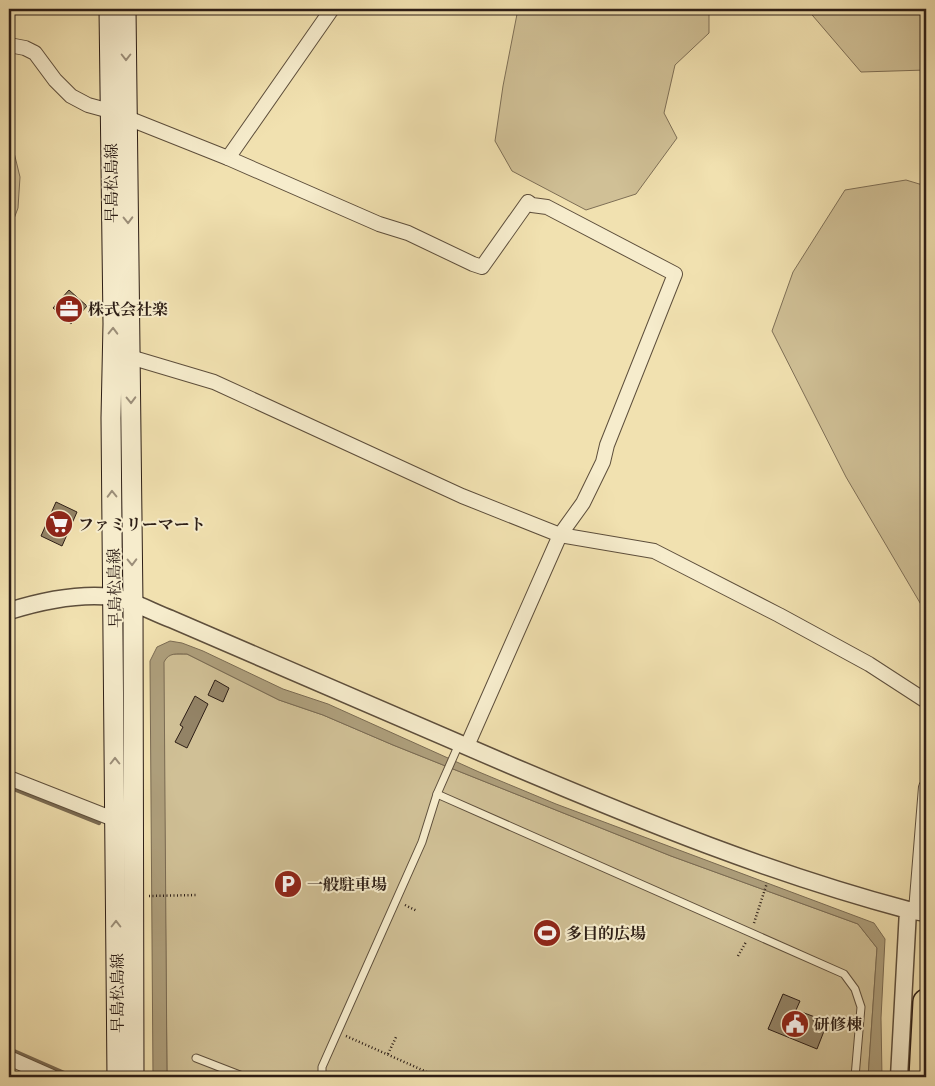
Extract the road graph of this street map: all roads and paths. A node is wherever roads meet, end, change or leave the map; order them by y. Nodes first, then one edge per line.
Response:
1 (110, 9) edge
2 (126, 9) edge
3 (332, 9) edge
4 (9, 45) edge
5 (118, 115) junction
6 (228, 158) junction
7 (130, 357) junction
8 (560, 535) junction
9 (114, 598) junction
10 (133, 604) junction
11 (9, 611) edge
12 (926, 701) edge
13 (460, 749) junction
14 (9, 778) edge
15 (926, 787) edge
16 (437, 794) junction
17 (116, 820) junction
18 (768, 882) dead end
19 (764, 892) dead end
20 (198, 895) dead end
21 (153, 896) dead end
22 (917, 911) edge
23 (926, 1002) edge
24 (338, 1032) junction
25 (397, 1035) dead end
26 (388, 1054) junction
27 (9, 1058) edge
28 (196, 1058) dead end
29 (52, 1077) edge
30 (117, 1077) edge
31 (134, 1077) edge
32 (245, 1077) edge
33 (322, 1077) edge
34 (438, 1077) edge
35 (856, 1077) edge
36 (899, 1077) edge
37 (922, 1077) edge

1 - 5 main road, 早島松島線
2 -> 5 main road, 早島松島線
3 - 6 street
4 - 5 street
5 - 6 street
5 -> 7 main road, 早島松島線
9 -> 5 main road, 早島松島線
6 - 8 street
7 - 8 street
7 -> 10 main road, 早島松島線
8 - 12 street
8 - 13 street
9 - 10 street
9 - 11 street
17 -> 9 main road, 早島松島線
10 - 13 street
10 - 31 main road, 早島松島線
13 - 16 lane
13 - 22 street
14 - 17 street
15 - 22 street
16 - 24 lane
16 - 35 lane
30 -> 17 main road, 早島松島線
18 - 19 path
20 - 21 path
22 - 36 street
23 - 37 highway
24 - 26 path
24 - 33 lane
25 - 26 path
26 - 34 path
27 - 29 street
28 - 32 lane

